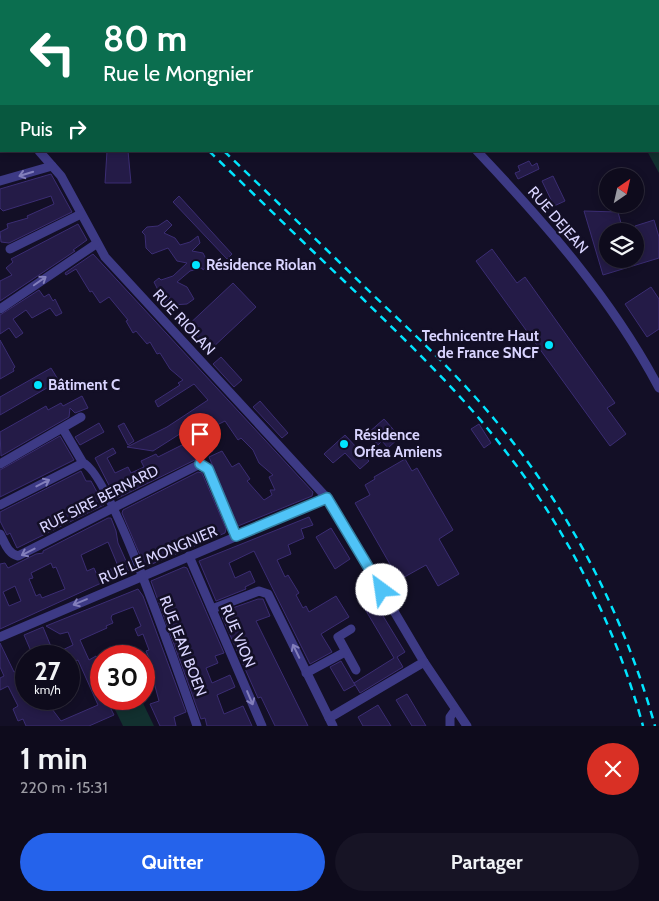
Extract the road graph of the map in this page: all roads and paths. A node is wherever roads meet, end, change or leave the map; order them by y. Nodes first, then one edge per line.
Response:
1 (40, 152) edge
2 (478, 152) edge
3 (52, 166) junction
4 (0, 182) edge
5 (81, 214) junction
6 (96, 244) junction
7 (10, 249) dead end
8 (0, 309) edge
9 (659, 388) edge
10 (81, 417) dead end
11 (63, 429) junction
12 (83, 463) junction
13 (0, 464) edge
14 (327, 498) junction
15 (0, 505) edge
16 (113, 507) junction
17 (0, 534) edge
18 (236, 536) junction
19 (189, 556) junction
20 (141, 576) junction
21 (212, 609) junction
22 (351, 629) dead end
23 (0, 637) edge
24 (346, 652) junction
25 (424, 662) junction
26 (356, 670) dead end
27 (306, 673) junction
28 (455, 710) junction
29 (331, 722) edge
30 (197, 726) edge
31 (262, 726) edge
32 (450, 726) edge
33 (467, 726) edge

1 - 3 street, RUE RIOLAN
2 - 9 street, RUE DEJEAN
3 -> 4 street
3 - 5 street, RUE RIOLAN
5 - 6 street, RUE RIOLAN
5 - 7 street
8 -> 6 street
6 - 14 street, RUE RIOLAN
10 - 11 street
11 - 12 street, RUE JEAN BOEN
11 - 13 street
15 -> 12 street
12 - 16 street, RUE JEAN BOEN
14 - 18 street, RUE LE MONGNIER
14 - 25 street, RUE RIOLAN
16 -> 17 street, RUE SIRE BERNARD
16 - 18 street, RUE SIRE BERNARD
16 - 20 street, RUE JEAN BOEN
18 - 19 street, RUE LE MONGNIER
19 - 20 street, RUE LE MONGNIER
19 - 21 street, RUE VION
20 -> 23 street, RUE LE MONGNIER
20 - 30 street, RUE JEAN BOEN
27 -> 21 street
21 -> 31 street, RUE VION
22 - 24 street
24 - 26 street
24 - 27 street
25 - 28 street, RUE RIOLAN
25 - 29 street
27 - 29 street
28 - 32 street
28 - 33 street, RUE RIOLAN

